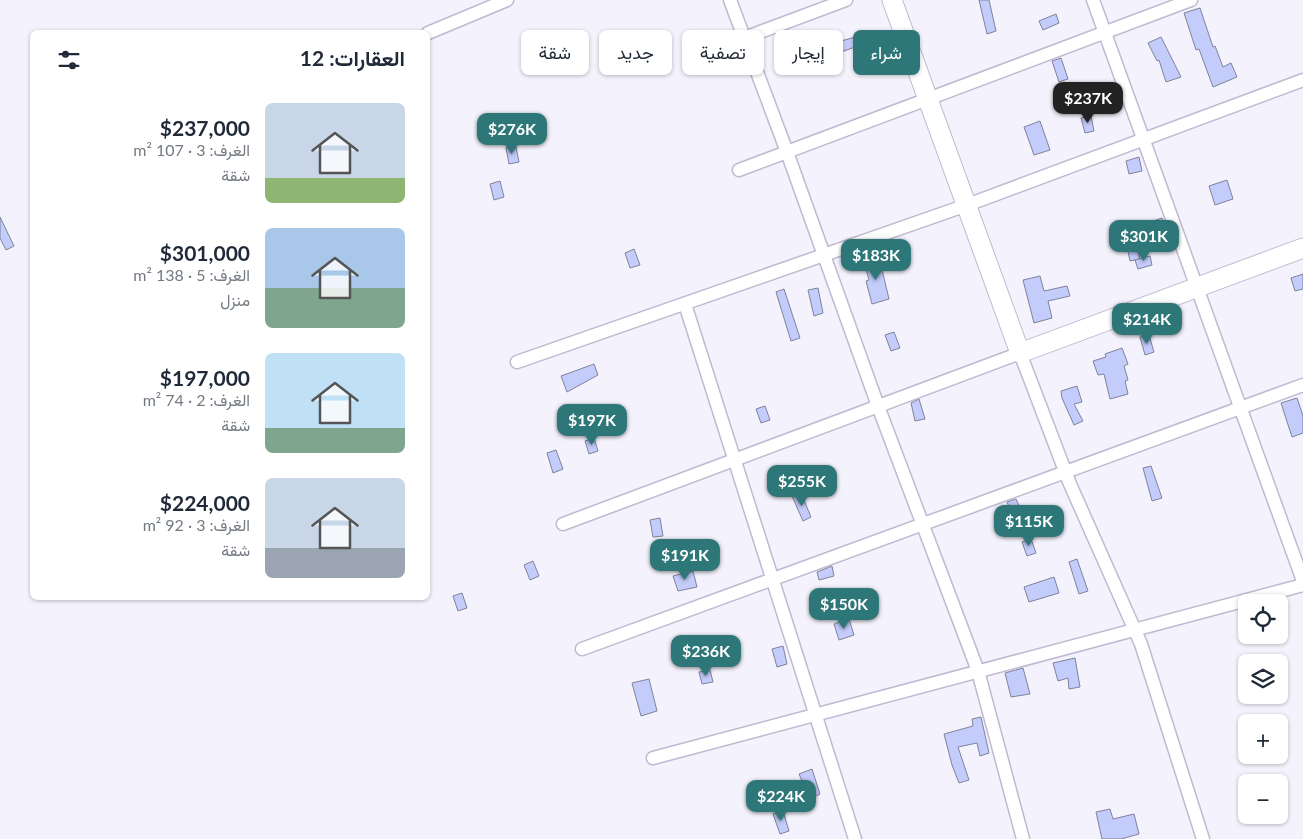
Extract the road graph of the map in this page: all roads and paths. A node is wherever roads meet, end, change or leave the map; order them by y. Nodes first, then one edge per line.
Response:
1 (507, 0) edge
2 (730, 0) edge
3 (846, 0) edge
4 (892, 0) edge
5 (1093, 0) edge
6 (1191, 0) edge
7 (741, 30) edge
8 (764, 31) edge
9 (430, 32) edge
10 (1105, 33) junction
11 (758, 75) edge
12 (1303, 80) edge
13 (928, 99) junction
14 (1143, 139) junction
15 (787, 152) junction
16 (739, 170) dead end
17 (967, 205) junction
18 (1303, 248) edge
19 (824, 255) junction
20 (1197, 287) junction
21 (685, 304) junction
22 (1020, 353) junction
23 (517, 362) dead end
24 (1303, 385) edge
25 (878, 406) junction
26 (1240, 408) junction
27 (735, 460) junction
28 (1065, 472) junction
29 (562, 524) dead end
30 (922, 524) junction
31 (772, 579) junction
32 (1303, 583) edge
33 (1135, 630) junction
34 (582, 649) dead end
35 (978, 671) junction
36 (815, 715) junction
37 (653, 758) dead end
38 (855, 839) edge
39 (1023, 839) edge
40 (1204, 839) edge

1 - 9 street
2 - 7 street
3 - 8 street
4 - 13 street
5 - 10 street
6 - 10 street
10 - 13 street
10 - 14 street
11 - 15 street
12 - 14 street
13 - 15 street
13 - 17 street
14 - 17 street
14 - 20 street
15 - 16 street
15 - 19 street
17 - 19 street
17 - 22 street
18 - 20 street
19 - 21 street
19 - 25 street
20 - 22 street
20 - 26 street
21 - 23 street
21 - 27 street
22 - 25 street
22 - 28 street
24 - 26 street
25 - 27 street
25 - 30 street
26 - 28 street
26 - 32 street
27 - 29 street
27 - 31 street
28 - 30 street
28 - 33 street
30 - 31 street
30 - 35 street
31 - 34 street
31 - 36 street
32 - 33 street
33 - 35 street
33 - 40 street
35 - 36 street
35 - 39 street
36 - 37 street
36 - 38 street

